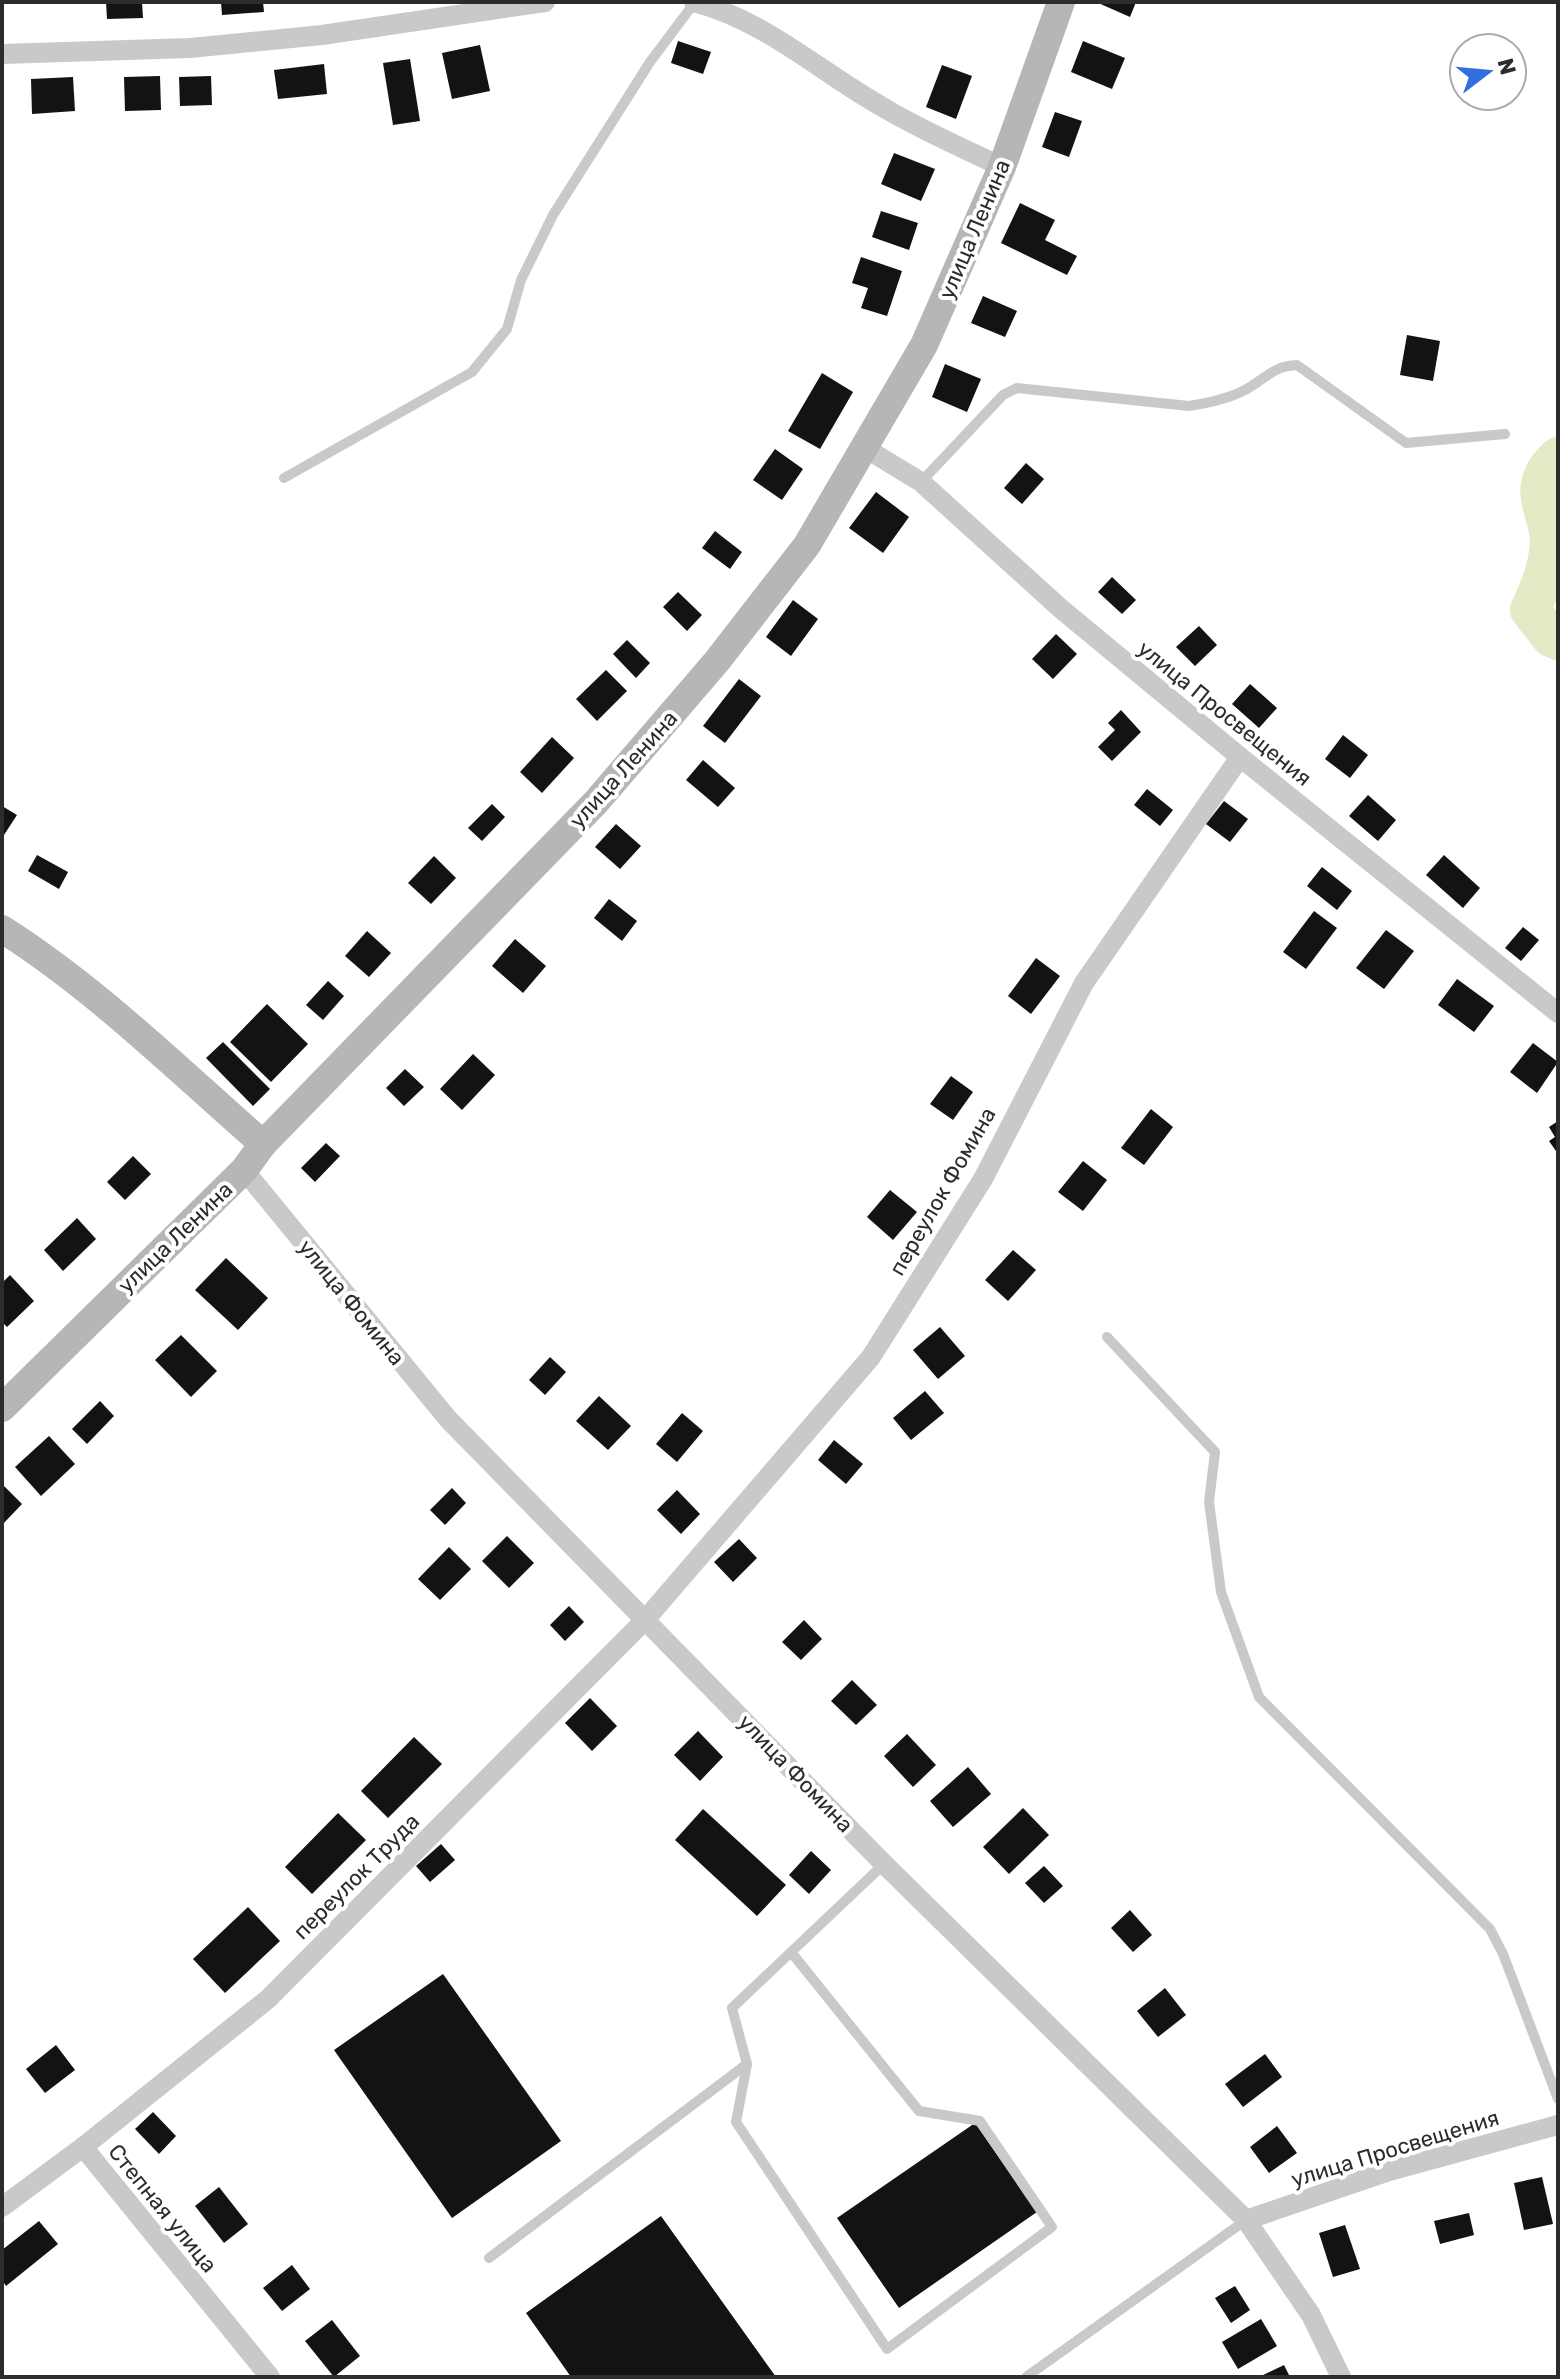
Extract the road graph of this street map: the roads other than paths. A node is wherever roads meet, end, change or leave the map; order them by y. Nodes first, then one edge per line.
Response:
1 (545, 2) edge
2 (694, 2) edge
3 (1061, 2) edge
4 (2, 54) edge
5 (1002, 167) junction
6 (1505, 434) dead end
7 (865, 448) junction
8 (284, 478) dead end
9 (921, 482) junction
10 (1240, 757) junction
11 (2, 929) edge
12 (1558, 1013) edge
13 (263, 1144) junction
14 (244, 1170) junction
15 (1107, 1337) dead end
16 (2, 1408) edge
17 (645, 1620) junction
18 (884, 1864) junction
19 (791, 1952) junction
20 (747, 2064) junction
21 (1558, 2099) edge
22 (1558, 2125) edge
23 (83, 2147) junction
24 (2, 2207) edge
25 (1246, 2220) junction
26 (489, 2258) dead end
27 (270, 2377) edge
28 (1026, 2377) edge
29 (1341, 2377) edge

1 - 4 street
2 - 5 street
2 - 8 lane
3 - 5 street, улица Ленина
5 - 7 street, улица Ленина
6 - 9 lane
7 - 9 street, улица Просвещения
7 - 13 street, улица Ленина
9 - 10 street, улица Просвещения
10 - 12 street, улица Просвещения
10 - 17 street, переулок Фомина
11 - 13 street
13 - 14 street, улица Ленина
14 - 16 street, улица Ленина
14 - 17 street, улица Фомина
15 - 21 lane
17 - 18 street, улица Фомина
17 - 23 street, переулок Труда
18 - 19 lane
18 - 25 street, улица Фомина
19 - 20 lane
19 - 20 lane
20 - 26 lane
22 - 25 street, улица Просвещения
23 - 24 street, Степная улица
23 - 27 street, Степная улица
25 - 28 lane
25 - 29 street, улица Фомина

